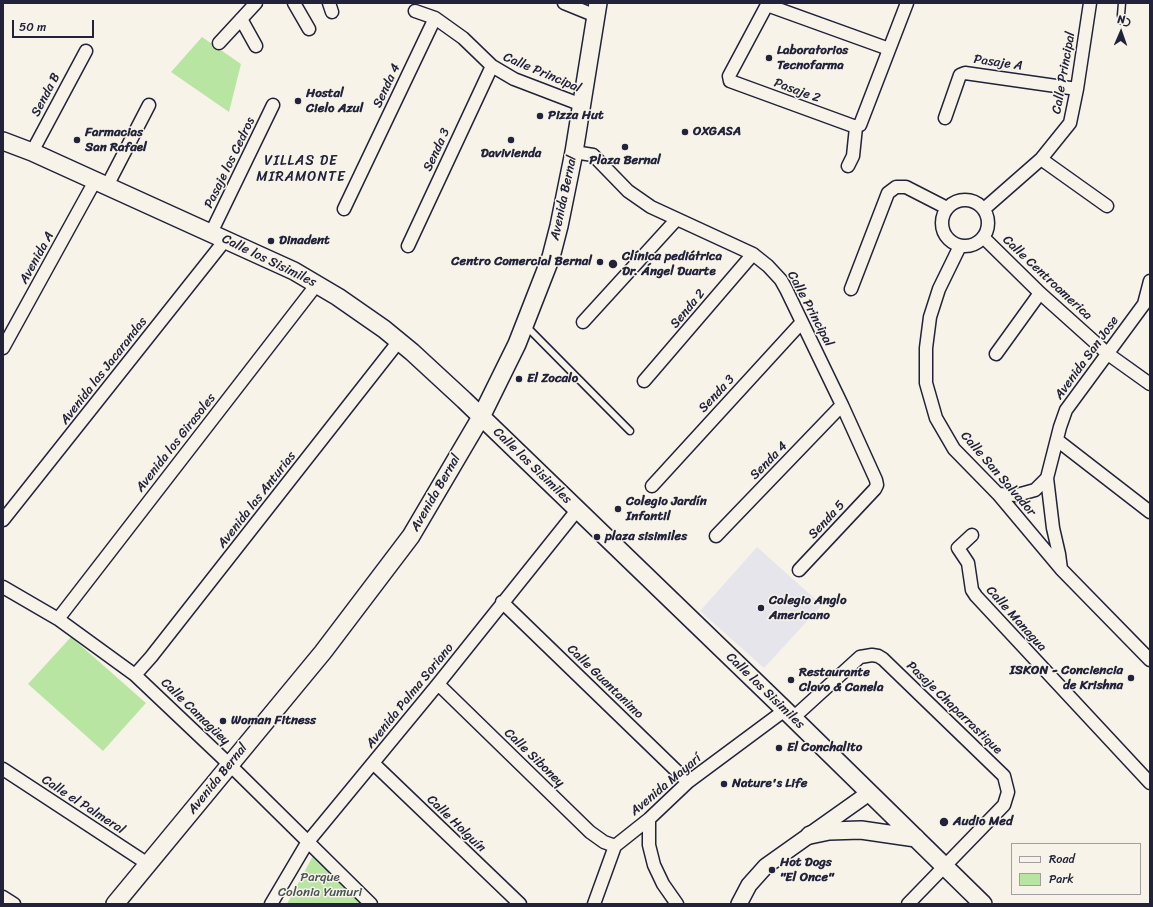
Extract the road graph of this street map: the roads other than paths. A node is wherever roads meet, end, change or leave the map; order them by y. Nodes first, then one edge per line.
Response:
1 (256, 3) edge
2 (294, 3) edge
3 (564, 3) edge
4 (907, 3) edge
5 (1090, 3) edge
6 (1122, 3) edge
7 (767, 4) edge
8 (597, 9) edge
9 (415, 11) dead end
10 (435, 18) junction
11 (241, 19) junction
12 (1126, 22) dead end
13 (309, 29) dead end
14 (219, 43) dead end
15 (256, 46) dead end
16 (889, 49) junction
17 (86, 51) dead end
18 (492, 66) junction
19 (1077, 88) junction
20 (149, 105) dead end
21 (273, 105) dead end
22 (582, 105) junction
23 (944, 118) dead end
24 (858, 126) junction
25 (3, 142) edge
26 (32, 152) junction
27 (574, 152) junction
28 (1041, 159) junction
29 (848, 166) dead end
30 (101, 183) junction
31 (1107, 206) dead end
32 (947, 208) junction
33 (344, 209) dead end
34 (984, 209) junction
35 (676, 220) junction
36 (219, 236) junction
37 (983, 237) junction
38 (408, 246) dead end
39 (960, 246) junction
40 (753, 254) junction
41 (1150, 281) edge
42 (317, 284) junction
43 (851, 289) dead end
44 (1040, 293) junction
45 (583, 322) dead end
46 (802, 322) junction
47 (525, 325) junction
48 (399, 341) junction
49 (3, 348) edge
50 (996, 354) dead end
51 (1108, 354) junction
52 (644, 382) dead end
53 (1150, 384) edge
54 (842, 405) junction
55 (481, 417) junction
56 (630, 431) dead end
57 (1057, 440) junction
58 (1047, 478) junction
59 (652, 486) dead end
60 (875, 488) joint
61 (998, 494) junction
62 (578, 509) junction
63 (1150, 512) edge
64 (3, 520) edge
65 (972, 535) dead end
66 (716, 536) dead end
67 (1061, 569) junction
68 (799, 570) dead end
69 (3, 587) edge
70 (502, 602) junction
71 (58, 619) junction
72 (1150, 660) edge
73 (135, 675) junction
74 (438, 684) junction
75 (789, 714) junction
76 (373, 764) junction
77 (230, 765) junction
78 (3, 769) edge
79 (688, 782) junction
80 (1150, 784) edge
81 (869, 793) junction
82 (649, 819) junction
83 (810, 835) junction
84 (916, 838) junction
85 (308, 843) junction
86 (615, 846) junction
87 (148, 864) junction
88 (944, 866) junction
89 (3, 897) edge
90 (14, 904) edge
91 (115, 904) edge
92 (270, 904) edge
93 (371, 904) edge
94 (520, 904) edge
95 (594, 904) edge
96 (677, 904) edge
97 (739, 904) edge
98 (908, 904) edge
99 (982, 904) edge

1 - 11 street
2 - 13 street
3 - 8 street
4 - 16 street
5 - 19 street, Calle Principal
6 - 12 lane
7 - 16 street
7 - 24 street, Pasaje 2
8 - 22 main road, Avenida Bernal
9 - 10 street, Calle Principal
10 - 18 street, Calle Principal
10 - 33 street, Senda 4
11 - 14 street
11 - 15 street
16 - 24 street
17 - 26 street, Senda B
18 - 22 street, Calle Principal
18 - 38 street, Senda 3
19 - 23 street, Pasaje A
19 - 28 street, Calle Principal
20 - 30 street, Avenida A
21 - 36 street, Pasaje los Cedros
22 - 27 main road, Avenida Bernal
24 - 29 street
25 - 26 main road, Calle los Sisimiles
26 - 30 main road, Calle los Sisimiles
27 - 35 street, Calle Principal
27 - 47 main road, Avenida Bernal
28 - 31 street
28 - 34 street, Calle Principal
30 - 36 main road, Calle los Sisimiles
30 - 49 street, Avenida A
32 - 34 street
32 - 39 street
32 - 43 street
34 - 37 street
35 - 40 street, Calle Principal
35 - 45 street
36 - 42 main road, Calle los Sisimiles
36 - 64 street, Avenida las Jacarandas
37 - 39 street
37 - 44 street, Calle Centroamerica
39 - 61 street, Calle San Salvador
40 - 46 street, Calle Principal
40 - 52 street, Senda 2
41 - 51 street, Avenida San Jose
42 - 48 main road, Calle los Sisimiles
42 - 71 street, Avenida los Girasoles
44 - 50 street
44 - 51 street, Calle Centroamerica
46 - 54 street, Calle Principal
46 - 59 street, Senda 3
47 - 55 main road, Avenida Bernal
47 - 56 lane
48 - 55 main road, Calle los Sisimiles
48 - 73 street, Avenida las Anturias
51 - 53 street, Calle Centroamerica
51 - 57 street, Avenida San Jose
54 - 60 street, Calle Principal
54 - 66 street, Senda 4
55 - 62 main road, Calle los Sisimiles
55 - 77 main road, Avenida Bernal
57 - 58 street, Avenida San Jose
57 - 63 street
58 - 61 street
58 - 67 street, Avenida San Jose
60 - 68 street, Senda 5
61 - 67 street, Calle San Salvador
62 - 70 street, Avenida Palma Soriano
62 - 75 main road, Calle los Sisimiles
65 - 80 street, Calle Managua
67 - 72 street, Calle San Salvador
69 - 71 street, Calle Camagüey
70 - 74 street, Avenida Palma Soriano
70 - 79 street, Calle Guantanimo
71 - 73 street, Calle Camagüey
73 - 77 street, Calle Camagüey
74 - 76 street, Avenida Palma Soriano
74 - 86 street, Calle Siboney
75 - 79 street, Avenida Mayarí
75 - 81 main road, Calle los Sisimiles
75 - 88 street, Pasaje Chaparrastique
76 - 85 street, Avenida Palma Soriano
76 - 94 street, Calle Holguín
77 - 85 street, Calle Camagüey
77 - 87 main road, Avenida Bernal
78 - 87 street, Calle el Palmeral
79 - 82 street, Avenida Mayarí
81 - 83 street
81 - 84 main road, Calle los Sisimiles
82 - 86 street, Avenida Mayarí
82 - 96 street
83 - 84 main road
83 - 97 street
84 - 88 main road, Calle los Sisimiles
85 - 92 street, Avenida Palma Soriano
85 - 93 street, Calle Camagüey
86 - 95 street
87 - 91 main road, Avenida Bernal
88 - 98 street, Pasaje Chaparrastique
88 - 99 main road, Calle los Sisimiles
89 - 90 street

